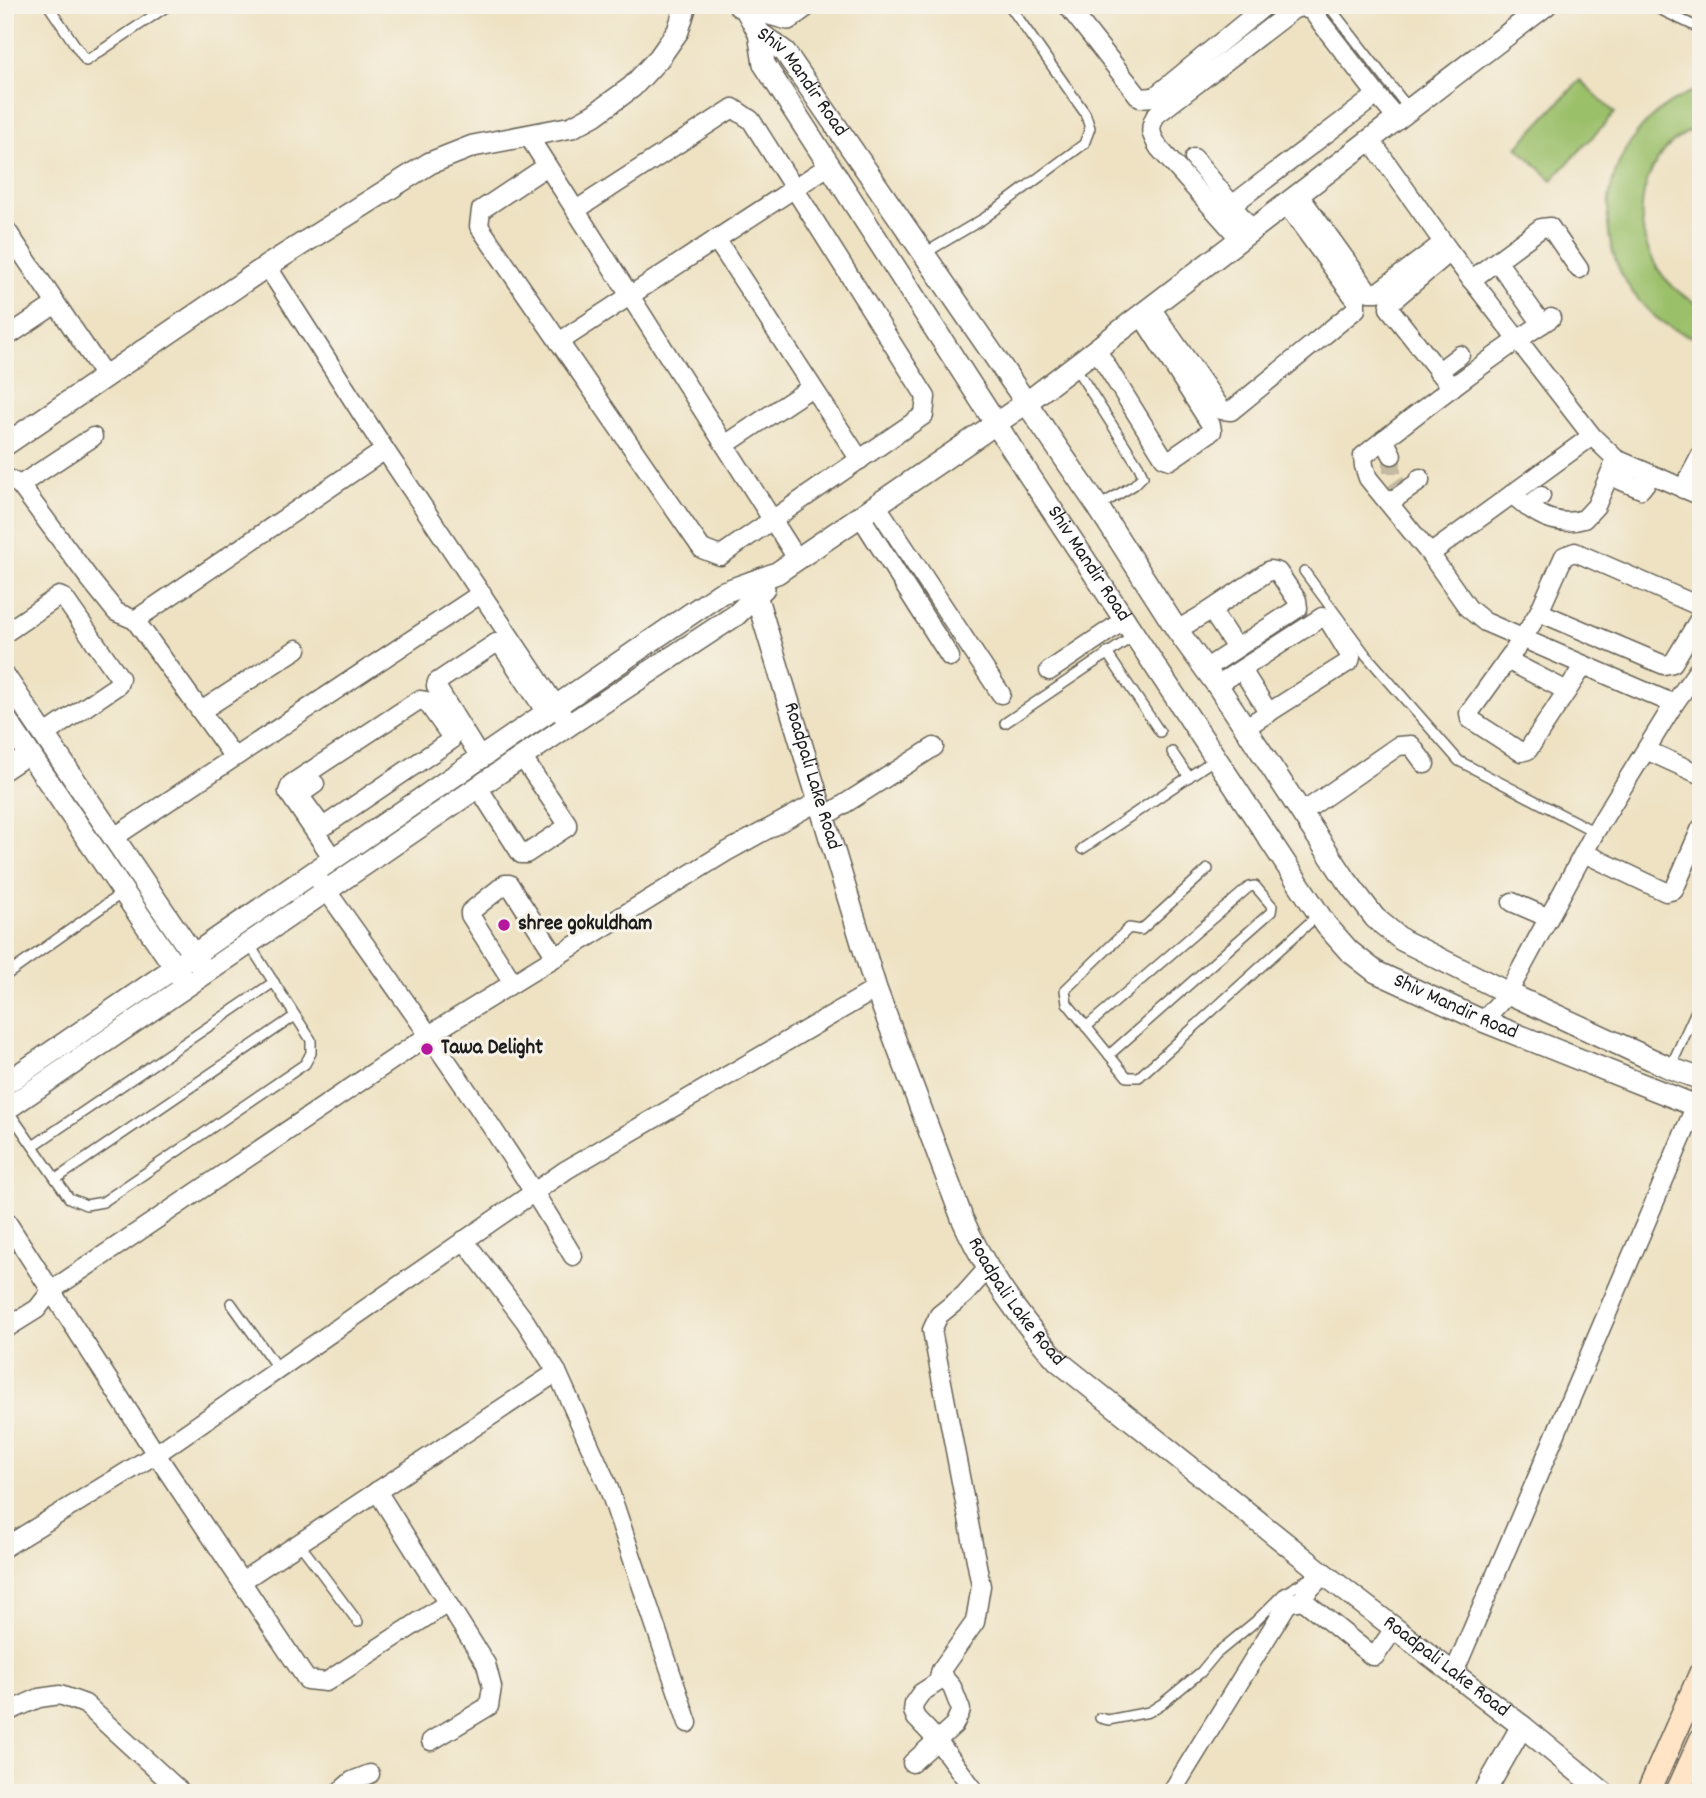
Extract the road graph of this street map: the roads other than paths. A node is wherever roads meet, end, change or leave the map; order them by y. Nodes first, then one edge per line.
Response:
1 (48, 5) edge
2 (169, 5) edge
3 (686, 5) edge
4 (807, 5) edge
5 (1009, 5) edge
6 (1067, 5) edge
7 (1266, 5) edge
8 (1328, 5) edge
9 (1546, 5) edge
10 (1655, 5) edge
11 (739, 6) edge
12 (1701, 29) edge
13 (759, 33) junction
14 (1377, 94) junction
15 (1404, 115) junction
16 (528, 136) junction
17 (1371, 141) junction
18 (1194, 158) dead end
19 (830, 165) junction
20 (547, 166) junction
21 (794, 188) junction
22 (1292, 200) junction
23 (576, 210) junction
24 (1225, 210) junction
25 (5, 228) edge
26 (1246, 235) junction
27 (716, 239) junction
28 (1446, 247) junction
29 (924, 254) junction
30 (1497, 261) junction
31 (267, 267) junction
32 (1579, 269) dead end
33 (1471, 281) junction
34 (630, 295) junction
35 (57, 304) junction
36 (1146, 311) junction
37 (5, 338) edge
38 (1518, 340) junction
39 (559, 342) junction
40 (1096, 349) junction
41 (1460, 355) dead end
42 (1074, 365) junction
43 (1438, 372) junction
44 (105, 376) junction
45 (812, 387) junction
46 (1452, 388) junction
47 (1026, 403) junction
48 (1413, 418) junction
49 (996, 423) junction
50 (1423, 434) dead end
51 (1592, 436) junction
52 (93, 437) dead end
53 (5, 445) edge
54 (725, 445) junction
55 (385, 450) junction
56 (860, 460) junction
57 (1622, 461) junction
58 (1699, 461) edge
59 (1420, 478) dead end
60 (13, 481) edge
61 (1683, 489) junction
62 (1512, 494) junction
63 (1398, 495) junction
64 (1701, 496) edge
65 (1098, 507) junction
66 (869, 511) junction
67 (772, 519) junction
68 (1430, 554) junction
69 (798, 560) junction
70 (1304, 571) dead end
71 (755, 589) junction
72 (482, 593) junction
73 (1701, 607) edge
74 (1211, 610) junction
75 (1539, 612) junction
76 (1701, 616) edge
77 (135, 620) junction
78 (1131, 627) junction
79 (1177, 630) junction
80 (5, 634) edge
81 (1524, 638) junction
82 (1236, 648) junction
83 (297, 649) dead end
84 (1107, 653) junction
85 (950, 657) dead end
86 (1507, 660) junction
87 (1584, 665) junction
88 (1701, 666) edge
89 (1242, 670) junction
90 (1049, 671) dead end
91 (5, 677) edge
92 (1211, 677) junction
93 (1567, 691) junction
94 (1001, 694) dead end
95 (1674, 704) junction
96 (201, 711) junction
97 (1269, 713) junction
98 (558, 716) junction
99 (5, 718) edge
100 (1005, 723) dead end
101 (1246, 727) junction
102 (1160, 732) dead end
103 (44, 735) junction
104 (934, 747) dead end
105 (1646, 750) junction
106 (1172, 752) dead end
107 (29, 754) junction
108 (233, 756) junction
109 (522, 757) junction
110 (1216, 758) junction
111 (481, 759) junction
112 (1425, 765) dead end
113 (5, 770) edge
114 (1701, 775) edge
115 (1189, 777) junction
116 (315, 784) dead end
117 (478, 787) junction
118 (821, 809) junction
119 (1303, 812) junction
120 (1701, 828) edge
121 (1595, 832) junction
122 (113, 838) junction
123 (1082, 849) dead end
124 (1584, 853) junction
125 (334, 860) junction
126 (1208, 869) dead end
127 (321, 881) junction
128 (123, 892) junction
129 (1512, 902) dead end
130 (1318, 915) junction
131 (1549, 918) junction
132 (248, 944) junction
133 (556, 957) junction
134 (190, 970) junction
135 (5, 976) edge
136 (274, 982) junction
137 (513, 983) junction
138 (876, 989) junction
139 (1508, 993) junction
140 (1701, 1000) edge
141 (295, 1016) junction
142 (1483, 1021) junction
143 (1086, 1027) junction
144 (429, 1035) junction
145 (1109, 1055) junction
146 (1670, 1068) junction
147 (1701, 1079) edge
148 (5, 1084) edge
149 (1699, 1102) edge
150 (6, 1109) edge
151 (33, 1146) junction
152 (56, 1179) junction
153 (534, 1191) junction
154 (5, 1219) edge
155 (464, 1240) junction
156 (573, 1256) dead end
157 (988, 1269) junction
158 (52, 1290) junction
159 (231, 1303) dead end
160 (5, 1329) edge
161 (278, 1369) junction
162 (557, 1371) junction
163 (156, 1454) junction
164 (377, 1491) junction
165 (299, 1543) junction
166 (5, 1547) edge
167 (1322, 1572) junction
168 (243, 1581) junction
169 (1303, 1600) junction
170 (446, 1604) junction
171 (358, 1622) dead end
172 (1394, 1629) junction
173 (940, 1673) junction
174 (1701, 1673) edge
175 (1453, 1675) junction
176 (5, 1713) edge
177 (1100, 1718) dead end
178 (688, 1723) dead end
179 (1522, 1726) junction
180 (928, 1739) junction
181 (1701, 1740) edge
182 (431, 1741) dead end
183 (912, 1763) dead end
184 (370, 1774) dead end
185 (974, 1790) dead end
186 (182, 1793) edge
187 (338, 1793) edge
188 (1171, 1793) edge
189 (1484, 1793) edge
190 (1604, 1793) edge
191 (1648, 1793) edge
192 (1677, 1793) edge

1 - 2 lane
3 - 16 street
4 - 11 street
5 - 29 lane
6 - 7 street
8 - 15 lane
9 - 15 street
10 - 12 lane
11 - 13 street
13 - 19 street, Shiv Mandir Road
13 - 29 street, Shiv Mandir Road
14 - 15 street
14 - 24 street
14 - 24 street
15 - 17 street
16 - 20 street
16 - 31 street
17 - 22 street
17 - 28 street
18 - 24 street
19 - 21 street
19 - 49 street, Shiv Mandir Road
20 - 23 street
20 - 39 street
21 - 23 street
21 - 27 street
21 - 56 street
22 - 26 street
22 - 28 street
22 - 36 street
23 - 34 street
24 - 26 street
25 - 35 street
26 - 36 street
27 - 34 street
27 - 45 street
28 - 33 street
28 - 43 street
29 - 47 street, Shiv Mandir Road
30 - 32 street
30 - 33 street
30 - 38 street
31 - 44 street
31 - 55 street
33 - 38 street
34 - 39 street
34 - 54 street
35 - 37 street
35 - 44 street
36 - 40 street
36 - 40 street
38 - 46 street
38 - 51 street
39 - 67 street
40 - 42 street
41 - 43 street
42 - 47 street
42 - 65 lane
43 - 46 street
44 - 53 street
45 - 54 street
45 - 56 street
46 - 48 street
47 - 49 street
47 - 65 street, Shiv Mandir Road
48 - 50 street
48 - 63 street
49 - 66 street
49 - 78 street, Shiv Mandir Road
51 - 57 street
51 - 62 street
52 - 60 street
54 - 67 street
55 - 72 street
55 - 77 street
56 - 67 street
57 - 61 street
57 - 62 street
58 - 61 street
59 - 63 street
60 - 77 street
61 - 64 street
62 - 68 street
63 - 68 street
65 - 79 street, Shiv Mandir Road
66 - 69 street
66 - 85 street
66 - 94 street
67 - 69 street
68 - 81 street
69 - 71 street
70 - 121 lane
71 - 98 street
71 - 118 street, Roadpali Lake Road
72 - 98 street
72 - 108 street
73 - 75 street
74 - 79 street
74 - 82 street
74 - 82 street
75 - 76 street
75 - 81 street
77 - 96 street
78 - 84 lane
78 - 90 street
78 - 110 street, Shiv Mandir Road
79 - 92 street, Shiv Mandir Road
80 - 103 street
81 - 86 street
81 - 87 street
82 - 92 street
83 - 96 street
84 - 100 lane
84 - 102 lane
86 - 93 street
86 - 93 street
87 - 93 street
87 - 95 street
88 - 95 street
89 - 92 street
89 - 97 street
89 - 97 street
91 - 103 street
92 - 101 street, Shiv Mandir Road
95 - 105 street
96 - 108 street
97 - 101 street
98 - 109 street
98 - 111 street
98 - 111 street
99 - 107 street
101 - 119 street, Shiv Mandir Road
103 - 122 street
104 - 118 street
105 - 114 street
105 - 121 street
106 - 115 lane
107 - 113 street
107 - 128 street
108 - 122 street
109 - 117 street
109 - 117 street
110 - 115 lane
110 - 130 street, Shiv Mandir Road
111 - 125 street
112 - 119 street
115 - 123 lane
116 - 125 street
117 - 127 street
118 - 133 street
118 - 138 street, Roadpali Lake Road
119 - 139 street, Shiv Mandir Road
120 - 124 street
121 - 124 street
122 - 134 street
124 - 131 street
125 - 127 street
126 - 143 lane
127 - 132 street
127 - 134 street
127 - 144 street
128 - 134 street
128 - 135 lane
129 - 131 street
130 - 142 street, Shiv Mandir Road
130 - 145 lane
131 - 139 street
132 - 134 street
132 - 136 lane
133 - 137 street
133 - 137 street
134 - 148 street
134 - 150 street
136 - 141 lane
136 - 151 lane
137 - 144 street
138 - 153 street
138 - 157 street, Roadpali Lake Road
139 - 142 street
139 - 146 street, Shiv Mandir Road
140 - 146 lane
141 - 152 lane
141 - 152 lane
142 - 149 street, Shiv Mandir Road
143 - 145 lane
143 - 145 lane
144 - 153 street
144 - 158 street
146 - 147 street, Shiv Mandir Road
149 - 175 street
150 - 151 lane
151 - 152 lane
153 - 155 street
153 - 156 street
154 - 158 street
155 - 161 street
155 - 162 street
157 - 167 street, Roadpali Lake Road
157 - 173 street
158 - 160 street
158 - 163 street
159 - 161 lane
161 - 163 street
162 - 164 street
162 - 178 street
163 - 166 street
163 - 168 street
164 - 165 street
164 - 170 street
165 - 168 street
165 - 171 lane
167 - 169 street
167 - 172 street, Roadpali Lake Road
167 - 177 lane
168 - 170 street
169 - 172 street
169 - 188 street
170 - 182 street
172 - 175 street, Roadpali Lake Road
173 - 180 street
173 - 180 street
174 - 191 main road
175 - 179 street, Roadpali Lake Road
176 - 186 street
179 - 189 street
179 - 190 street, Roadpali Lake Road
180 - 183 street
180 - 185 street
181 - 192 main road
184 - 187 street

